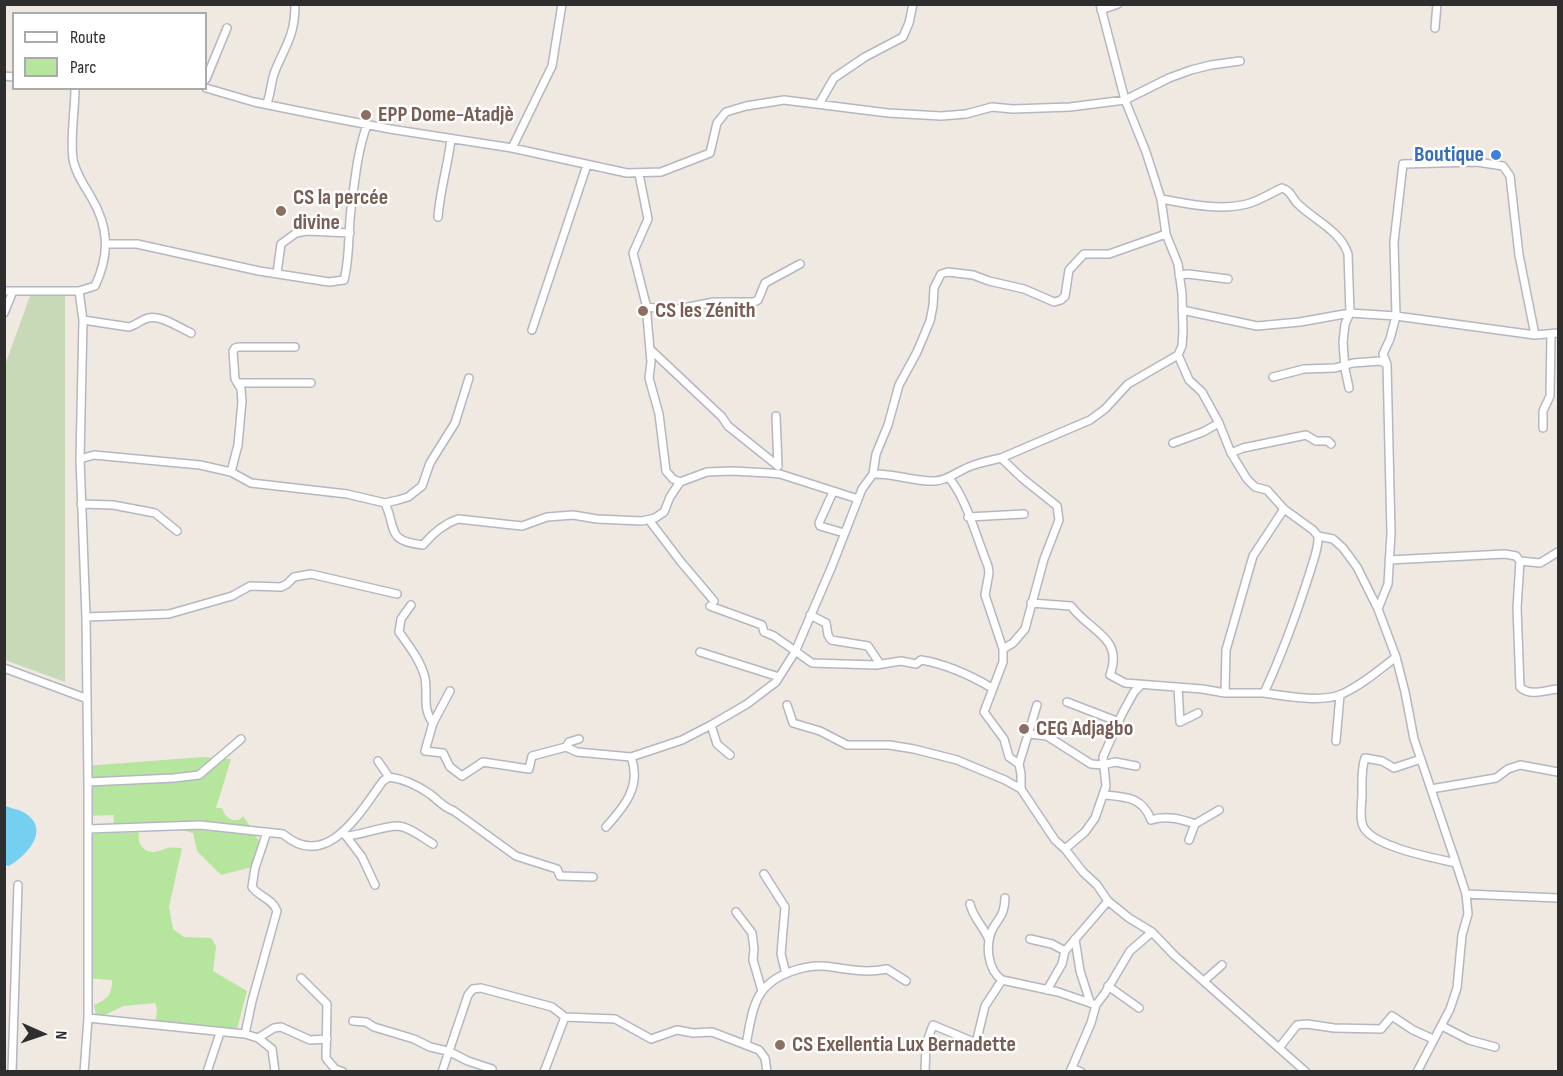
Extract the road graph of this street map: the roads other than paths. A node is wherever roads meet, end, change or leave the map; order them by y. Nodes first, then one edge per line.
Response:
1 (295, 4) edge
2 (562, 4) edge
3 (913, 4) edge
4 (1118, 4) edge
5 (1437, 4) edge
6 (1101, 7) edge
7 (227, 28) dead end
8 (1435, 28) dead end
9 (1240, 61) dead end
10 (207, 77) edge
11 (207, 88) edge
12 (75, 90) edge
13 (1125, 100) junction
14 (267, 103) junction
15 (819, 104) junction
16 (367, 125) junction
17 (451, 138) junction
18 (512, 148) junction
19 (587, 165) junction
20 (639, 174) junction
21 (1161, 199) junction
22 (438, 217) dead end
23 (350, 233) junction
24 (1166, 234) junction
25 (106, 244) junction
26 (800, 264) dead end
27 (277, 273) junction
28 (1179, 275) junction
29 (1228, 279) dead end
30 (9, 291) edge
31 (79, 291) junction
32 (646, 307) junction
33 (1182, 310) junction
34 (4, 313) edge
35 (1350, 313) junction
36 (1396, 316) junction
37 (83, 320) junction
38 (532, 330) dead end
39 (191, 333) dead end
40 (1555, 333) edge
41 (1535, 335) junction
42 (295, 347) dead end
43 (651, 350) junction
44 (1178, 355) junction
45 (1386, 364) junction
46 (1344, 366) junction
47 (1273, 377) dead end
48 (469, 378) dead end
49 (238, 383) junction
50 (311, 383) dead end
51 (1349, 388) dead end
52 (776, 416) dead end
53 (1219, 423) junction
54 (1544, 428) dead end
55 (1173, 443) dead end
56 (1331, 444) dead end
57 (1231, 453) junction
58 (1002, 458) junction
59 (80, 459) junction
60 (778, 466) junction
61 (231, 472) junction
62 (780, 474) junction
63 (873, 474) junction
64 (668, 475) junction
65 (949, 478) junction
66 (681, 482) junction
67 (834, 492) junction
68 (669, 498) junction
69 (858, 499) junction
70 (385, 503) junction
71 (81, 504) junction
72 (1284, 509) junction
73 (1024, 514) dead end
74 (968, 517) junction
75 (649, 520) junction
76 (177, 531) dead end
77 (844, 533) junction
78 (1318, 536) junction
79 (1558, 552) edge
80 (1389, 560) junction
81 (1520, 561) junction
82 (398, 594) dead end
83 (1031, 603) junction
84 (411, 605) dead end
85 (1378, 609) junction
86 (810, 615) junction
87 (86, 616) junction
88 (1003, 649) junction
89 (700, 652) dead end
90 (795, 652) junction
91 (1396, 657) junction
92 (880, 664) junction
93 (4, 668) edge
94 (779, 677) junction
95 (1141, 685) junction
96 (1178, 687) junction
97 (992, 688) junction
98 (1558, 689) edge
99 (450, 691) dead end
100 (1225, 693) junction
101 (1264, 693) junction
102 (1340, 695) junction
103 (85, 698) junction
104 (1067, 702) dead end
105 (788, 705) dead end
106 (1037, 705) dead end
107 (1198, 713) dead end
108 (1119, 722) junction
109 (433, 723) junction
110 (711, 725) junction
111 (1029, 734) junction
112 (241, 739) dead end
113 (579, 739) dead end
114 (1336, 741) dead end
115 (566, 747) junction
116 (730, 755) dead end
117 (631, 757) junction
118 (1421, 759) junction
119 (378, 761) dead end
120 (1018, 764) junction
121 (1103, 765) junction
122 (1136, 766) dead end
123 (1558, 772) edge
124 (389, 777) junction
125 (88, 782) junction
126 (1021, 789) junction
127 (1431, 789) junction
128 (1104, 795) junction
129 (1219, 810) dead end
130 (1195, 824) junction
131 (606, 827) dead end
132 (88, 829) junction
133 (267, 831) junction
134 (344, 835) junction
135 (1189, 840) dead end
136 (433, 844) dead end
137 (1065, 849) junction
138 (1456, 863) junction
139 (764, 874) dead end
140 (593, 877) dead end
141 (18, 885) dead end
142 (375, 885) dead end
143 (1466, 894) junction
144 (1005, 898) dead end
145 (1558, 898) edge
146 (1108, 901) junction
147 (970, 904) dead end
148 (736, 912) dead end
149 (1152, 932) junction
150 (1030, 939) dead end
151 (1075, 939) junction
152 (989, 940) junction
153 (1065, 951) junction
154 (1222, 965) dead end
155 (786, 974) junction
156 (301, 978) dead end
157 (1002, 980) junction
158 (1205, 980) junction
159 (906, 981) dead end
160 (1108, 986) junction
161 (1047, 990) junction
162 (762, 991) junction
163 (1093, 1003) junction
164 (1138, 1008) dead end
165 (565, 1017) junction
166 (88, 1018) junction
167 (353, 1021) dead end
168 (1442, 1026) junction
169 (220, 1033) junction
170 (245, 1034) junction
171 (258, 1038) junction
172 (327, 1039) junction
173 (1433, 1039) junction
174 (746, 1045) junction
175 (1495, 1047) dead end
176 (1279, 1048) junction
177 (448, 1051) junction
178 (1071, 1070) edge
179 (12, 1071) edge
180 (84, 1071) edge
181 (207, 1071) edge
182 (275, 1071) edge
183 (343, 1071) edge
184 (442, 1071) edge
185 (491, 1071) edge
186 (544, 1071) edge
187 (767, 1071) edge
188 (926, 1071) edge
189 (1081, 1071) edge
190 (1306, 1071) edge
191 (1417, 1071) edge

1 - 14 street
2 - 18 street
3 - 15 street
4 - 6 street
5 - 8 street
6 - 13 street
7 - 10 street
9 - 13 street
11 - 14 street
12 - 25 street
13 - 15 street
13 - 21 street
14 - 16 street
15 - 20 street
16 - 17 street
16 - 23 street
17 - 18 street
17 - 22 street
18 - 19 street
19 - 20 street
19 - 38 street
20 - 32 street
21 - 24 street
21 - 35 street
23 - 27 street
23 - 27 street
24 - 28 street
24 - 63 street
25 - 27 street
25 - 31 street
26 - 32 street
28 - 29 street
28 - 33 street
30 - 31 street
30 - 34 street
31 - 37 street
32 - 43 street
33 - 35 street
33 - 44 street
35 - 36 street
35 - 46 street
36 - 41 street
36 - 41 street
36 - 45 street
37 - 39 street
37 - 59 street
40 - 41 street
40 - 54 street
42 - 49 street
43 - 60 street
43 - 64 street
44 - 53 street
44 - 58 street
45 - 46 street
45 - 80 street
46 - 47 street
46 - 51 street
48 - 70 street
49 - 50 street
49 - 61 street
52 - 60 street
53 - 55 street
53 - 57 street
56 - 57 street
57 - 72 street
58 - 65 street
58 - 83 street
59 - 61 street
59 - 71 street
60 - 62 street
61 - 70 street
62 - 66 street
62 - 67 street
63 - 65 street
63 - 69 street
64 - 66 street
64 - 68 street
65 - 74 street
66 - 68 street
67 - 69 street
67 - 77 street
68 - 75 street
69 - 77 street
70 - 75 street
71 - 76 street
71 - 87 street
72 - 78 street
72 - 100 street
73 - 74 street
74 - 88 street
75 - 90 street
77 - 86 street
78 - 85 street
78 - 101 street
79 - 81 street
80 - 81 street
80 - 85 street
81 - 98 street
82 - 87 street
83 - 88 street
83 - 95 street
84 - 109 street
85 - 91 street
86 - 90 street
86 - 92 street
87 - 103 street
88 - 97 street
89 - 94 street
90 - 92 street
90 - 94 street
91 - 102 street
91 - 118 street
92 - 97 street
93 - 103 street
94 - 110 street
95 - 96 street
95 - 108 street
96 - 100 street
96 - 107 street
97 - 120 street
99 - 109 street
100 - 101 street
101 - 102 street
102 - 114 street
103 - 125 street
104 - 108 street
105 - 126 street
106 - 111 street
108 - 121 street
109 - 115 street
110 - 116 street
110 - 117 street
111 - 120 street
111 - 121 street
112 - 125 street
113 - 115 street
115 - 117 street
117 - 131 street
118 - 127 street
118 - 138 street
119 - 124 street
120 - 126 street
121 - 122 street
121 - 128 street
123 - 127 street
124 - 134 street
124 - 140 street
125 - 132 street
126 - 137 street
127 - 138 street
128 - 130 street
128 - 137 street
129 - 130 street
130 - 135 street
132 - 133 street
132 - 166 street
133 - 134 street
133 - 170 street
134 - 136 street
134 - 142 street
137 - 146 street
138 - 143 street
139 - 155 street
141 - 179 street
143 - 145 street
143 - 168 street
144 - 152 street
146 - 149 street
146 - 151 street
147 - 152 street
148 - 162 street
149 - 158 street
149 - 160 street
150 - 153 street
151 - 153 street
151 - 163 street
152 - 157 street
153 - 161 street
154 - 158 street
155 - 159 street
155 - 162 street
156 - 172 street
157 - 161 street
157 - 188 street
158 - 176 street
160 - 163 street
160 - 164 street
161 - 163 street
162 - 174 street
163 - 178 street
165 - 174 street
165 - 177 street
165 - 186 street
166 - 169 street
166 - 180 street
167 - 177 street
168 - 173 street
168 - 175 street
169 - 170 street
169 - 181 street
170 - 171 street
171 - 172 street
171 - 182 street
172 - 183 street
173 - 176 street
173 - 191 street
174 - 187 street
176 - 190 street
177 - 184 street
177 - 185 street
178 - 189 street

